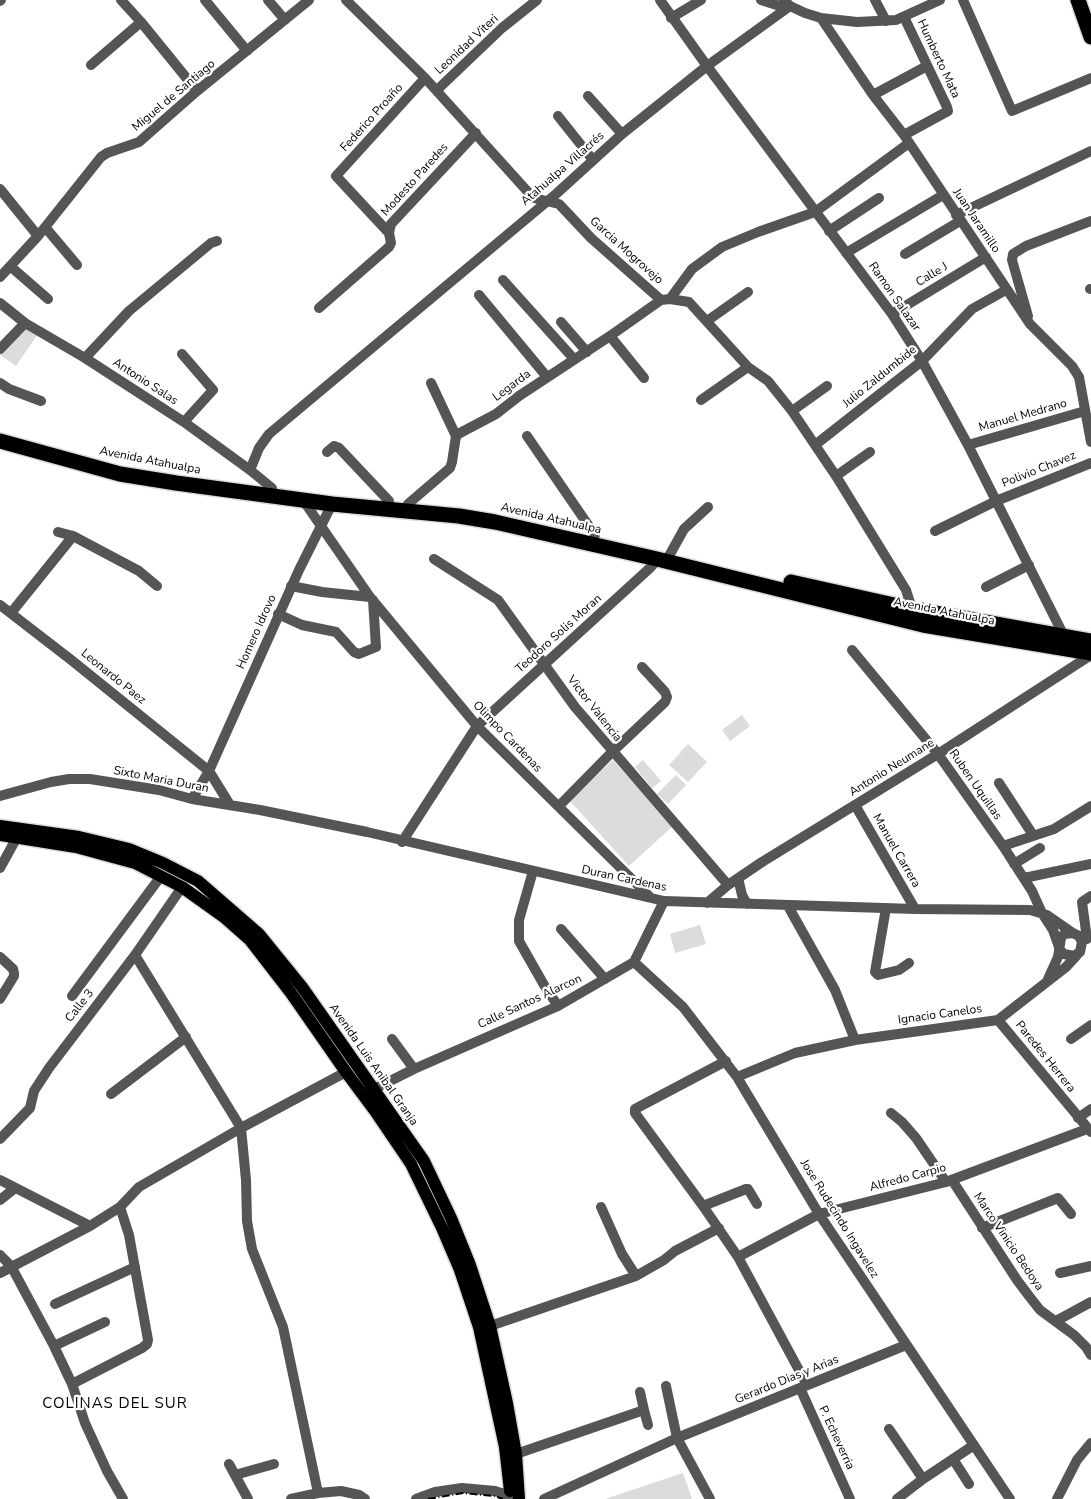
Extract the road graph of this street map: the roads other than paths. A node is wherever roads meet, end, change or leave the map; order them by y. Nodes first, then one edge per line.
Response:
1 (121, 0) edge
2 (205, 0) edge
3 (268, 0) edge
4 (309, 0) edge
5 (346, 0) edge
6 (537, 0) edge
7 (660, 0) edge
8 (701, 0) edge
9 (761, 0) edge
10 (875, 0) edge
11 (940, 0) edge
12 (963, 0) edge
13 (1078, 0) edge
14 (787, 5) edge
15 (904, 17) junction
16 (671, 18) junction
17 (821, 18) junction
18 (285, 20) junction
19 (838, 20) junction
20 (886, 21) junction
21 (141, 22) junction
22 (1091, 37) edge
23 (836, 39) junction
24 (247, 51) junction
25 (91, 65) dead end
26 (706, 66) junction
27 (926, 66) junction
28 (426, 78) junction
29 (1091, 78) edge
30 (437, 90) junction
31 (197, 91) junction
32 (873, 95) junction
33 (588, 96) dead end
34 (948, 111) joint
35 (558, 116) dead end
36 (476, 133) junction
37 (622, 134) junction
38 (906, 139) junction
39 (1091, 151) edge
40 (592, 160) junction
41 (0, 188) edge
42 (943, 195) junction
43 (879, 198) dead end
44 (546, 200) junction
45 (815, 212) junction
46 (958, 218) junction
47 (1091, 221) edge
48 (44, 227) junction
49 (829, 231) junction
50 (389, 233) junction
51 (38, 236) junction
52 (217, 241) dead end
53 (846, 253) junction
54 (905, 254) dead end
55 (986, 257) junction
56 (77, 265) dead end
57 (10, 266) junction
58 (0, 277) edge
59 (503, 280) dead end
60 (1006, 290) junction
61 (748, 292) dead end
62 (479, 294) dead end
63 (48, 299) dead end
64 (665, 299) junction
65 (0, 304) edge
66 (319, 308) dead end
67 (892, 314) junction
68 (707, 321) junction
69 (561, 322) dead end
70 (25, 323) junction
71 (1030, 324) junction
72 (610, 336) junction
73 (0, 350) edge
74 (586, 352) junction
75 (182, 354) dead end
76 (85, 358) junction
77 (574, 359) junction
78 (922, 361) junction
79 (748, 367) junction
80 (547, 377) junction
81 (644, 378) dead end
82 (0, 383) edge
83 (431, 383) dead end
84 (827, 386) dead end
85 (700, 400) dead end
86 (40, 401) dead end
87 (792, 411) junction
88 (1085, 411) junction
89 (184, 422) junction
90 (1089, 423) edge
91 (0, 433) edge
92 (456, 436) junction
93 (527, 436) dead end
94 (0, 441) edge
95 (1091, 442) edge
96 (814, 445) junction
97 (968, 445) junction
98 (327, 452) dead end
99 (870, 452) dead end
100 (1091, 463) edge
101 (250, 470) junction
102 (836, 476) junction
103 (272, 488) junction
104 (303, 500) junction
105 (389, 501) junction
106 (996, 501) junction
107 (332, 504) junction
108 (407, 507) junction
109 (708, 507) dead end
110 (321, 526) junction
111 (935, 531) dead end
112 (58, 532) dead end
113 (595, 535) junction
114 (73, 536) junction
115 (663, 557) junction
116 (434, 559) dead end
117 (1030, 565) junction
118 (157, 586) dead end
119 (291, 586) junction
120 (986, 587) dead end
121 (372, 599) junction
122 (0, 605) edge
123 (912, 609) junction
124 (11, 613) junction
125 (278, 614) junction
126 (1064, 636) junction
127 (1091, 641) edge
128 (852, 650) dead end
129 (1091, 654) edge
130 (544, 665) junction
131 (642, 667) dead end
132 (476, 726) junction
133 (612, 752) junction
134 (938, 754) junction
135 (208, 771) junction
136 (999, 783) dead end
137 (0, 796) edge
138 (192, 799) junction
139 (230, 805) junction
140 (856, 805) junction
141 (559, 806) junction
142 (1091, 806) edge
143 (1, 827) edge
144 (1033, 836) junction
145 (16, 838) junction
146 (402, 842) junction
147 (1003, 846) junction
148 (1040, 848) dead end
149 (1014, 864) junction
150 (1091, 864) edge
151 (0, 868) edge
152 (534, 871) junction
153 (161, 876) junction
154 (738, 878) junction
155 (1024, 878) junction
156 (728, 884) junction
157 (182, 886) junction
158 (1091, 896) edge
159 (651, 898) junction
160 (664, 901) junction
161 (707, 903) junction
162 (747, 904) junction
163 (788, 906) junction
164 (886, 908) junction
165 (915, 909) junction
166 (1042, 913) junction
167 (561, 929) dead end
168 (1082, 937) edge
169 (1059, 948) junction
170 (1083, 952) edge
171 (135, 956) junction
172 (0, 958) edge
173 (634, 962) junction
174 (909, 963) dead end
175 (605, 979) junction
176 (1046, 982) junction
177 (72, 996) dead end
178 (0, 999) edge
179 (558, 1006) junction
180 (998, 1020) junction
181 (1091, 1025) edge
182 (186, 1036) junction
183 (392, 1039) dead end
184 (1071, 1039) dead end
185 (854, 1040) junction
186 (726, 1062) junction
187 (414, 1069) junction
188 (346, 1072) junction
189 (737, 1077) junction
190 (374, 1089) junction
191 (110, 1094) dead end
192 (1091, 1109) edge
193 (891, 1113) dead end
194 (1078, 1118) junction
195 (241, 1128) junction
196 (1089, 1130) edge
197 (0, 1140) edge
198 (0, 1180) edge
199 (949, 1181) junction
200 (16, 1188) junction
201 (0, 1200) edge
202 (757, 1204) dead end
203 (703, 1206) junction
204 (120, 1207) junction
205 (601, 1207) dead end
206 (819, 1214) junction
207 (1072, 1214) dead end
208 (90, 1226) junction
209 (719, 1228) junction
210 (982, 1228) junction
211 (0, 1255) edge
212 (738, 1257) junction
213 (11, 1266) junction
214 (1091, 1266) edge
215 (135, 1268) junction
216 (0, 1273) edge
217 (1060, 1273) dead end
218 (636, 1276) junction
219 (1091, 1302) edge
220 (55, 1304) dead end
221 (1056, 1321) junction
222 (105, 1322) dead end
223 (490, 1326) junction
224 (906, 1345) junction
225 (54, 1346) junction
226 (1091, 1355) edge
227 (72, 1384) junction
228 (666, 1386) dead end
229 (803, 1387) junction
230 (640, 1392) dead end
231 (644, 1410) junction
232 (648, 1425) dead end
233 (889, 1429) dead end
234 (677, 1438) junction
235 (1091, 1443) edge
236 (974, 1445) junction
237 (516, 1454) junction
238 (953, 1459) junction
239 (229, 1464) dead end
240 (274, 1464) dead end
241 (235, 1475) junction
242 (923, 1479) junction
243 (969, 1484) dead end
244 (318, 1493) junction
245 (516, 1498) edge
246 (847, 1498) edge
247 (123, 1499) edge
248 (248, 1499) edge
249 (291, 1499) edge
250 (364, 1499) edge
251 (416, 1499) edge
252 (544, 1499) edge
253 (710, 1499) edge
254 (897, 1499) edge
255 (1010, 1499) edge
256 (1056, 1499) edge

1 - 21 street
2 - 24 street
3 - 18 street
4 - 18 street, Miguel de Santiago
5 - 28 street, Garcia Mogrovejo
6 - 30 street, Leonidad Viteri
7 - 16 street, Ramon Salazar
8 - 16 street
9 - 14 street
10 - 20 street
11 - 15 street
12 - 29 street
13 - 22 highway
14 - 17 street
14 - 26 street, Atahualpa Villacrés
15 - 20 street
15 - 27 street, Humberto Mata
16 - 26 street, Ramon Salazar
17 - 19 street
17 - 23 street, Juan Jaramillo
18 - 24 street, Miguel de Santiago
19 - 20 street
19 - 23 street
21 - 25 street
21 - 31 street
23 - 32 street, Juan Jaramillo
24 - 31 street, Miguel de Santiago
26 - 37 street, Atahualpa Villacrés
26 - 45 street, Ramon Salazar
27 - 32 street
27 - 34 street, Humberto Mata
28 - 30 street, Garcia Mogrovejo
28 - 50 street, Federico Proaño
30 - 36 street, Garcia Mogrovejo
31 - 48 street, Miguel de Santiago
32 - 38 street, Juan Jaramillo
33 - 37 street
34 - 38 street, Legarda
35 - 40 street
36 - 44 street, Garcia Mogrovejo
36 - 50 street, Modesto Paredes
37 - 40 street, Atahualpa Villacrés
38 - 42 street, Juan Jaramillo
38 - 45 street, Legarda
39 - 46 street
40 - 44 street, Atahualpa Villacrés
41 - 51 street
42 - 46 street, Juan Jaramillo
42 - 53 street
43 - 49 street
44 - 64 street, Garcia Mogrovejo
44 - 101 street, Atahualpa Villacrés
45 - 49 street, Ramon Salazar
45 - 64 street, Legarda
46 - 54 street
46 - 55 street, Juan Jaramillo
47 - 71 street
48 - 51 street, Miguel de Santiago
48 - 56 street
49 - 53 street, Ramon Salazar
50 - 66 street, Modesto Paredes
51 - 57 street, Miguel de Santiago
52 - 76 street
53 - 67 street, Ramon Salazar
55 - 60 street, Juan Jaramillo
55 - 67 street, Calle J
57 - 58 street, Miguel de Santiago
57 - 63 street
59 - 77 street
60 - 71 street, Juan Jaramillo
60 - 78 street, Julio Zaldumbide
61 - 68 street
62 - 80 street
64 - 68 street, Garcia Mogrovejo
64 - 72 street, Legarda
65 - 70 street, Antonio Salas
67 - 78 street, Ramon Salazar
68 - 79 street, Garcia Mogrovejo
69 - 74 street
70 - 73 street
70 - 76 street, Antonio Salas
71 - 88 street, Juan Jaramillo
72 - 74 street, Legarda
72 - 81 street
74 - 77 street, Legarda
75 - 89 street
76 - 89 street, Antonio Salas
77 - 80 street, Legarda
78 - 96 street, Julio Zaldumbide
78 - 97 street, Ramon Salazar
79 - 85 street
79 - 87 street, Garcia Mogrovejo
80 - 92 street, Legarda
82 - 86 street
83 - 92 street
84 - 87 street
87 - 96 street, Garcia Mogrovejo
88 - 90 street, Juan Jaramillo
88 - 97 street, Manuel Medrano
89 - 101 street, Antonio Salas
90 - 95 street, Juan Jaramillo
91 - 103 highway, Avenida Atahualpa
92 - 108 street
93 - 113 street
94 - 104 highway, Avenida Atahualpa
96 - 102 street, Garcia Mogrovejo
97 - 106 street, Ramon Salazar
98 - 105 street
99 - 102 street
100 - 106 street, Polivio Chavez
101 - 103 street, Antonio Salas
102 - 123 street, Garcia Mogrovejo
103 - 105 highway, Avenida Atahualpa
104 - 107 highway, Avenida Atahualpa
104 - 110 street, Olimpo Cardenas
105 - 108 highway, Avenida Atahualpa
106 - 111 street, Polivio Chavez
106 - 117 street, Ramon Salazar
107 - 108 highway, Avenida Atahualpa
107 - 110 street, Homero Idrovo
108 - 113 highway, Avenida Atahualpa
108 - 115 highway, Avenida Atahualpa
109 - 115 street, Teodoro Solis Moran
110 - 119 street, Homero Idrovo
110 - 121 street, Olimpo Cardenas
112 - 114 street
113 - 115 highway, Avenida Atahualpa
114 - 118 street
114 - 124 street
115 - 123 highway, Avenida Atahualpa
115 - 129 highway, Avenida Atahualpa
115 - 130 street, Teodoro Solis Moran
116 - 130 street, Victor Valencia
117 - 120 street
117 - 126 street, Ramon Salazar
119 - 121 street
119 - 125 street, Homero Idrovo
121 - 125 street
121 - 132 street, Olimpo Cardenas
122 - 124 street, Leonardo Paez
123 - 126 highway, Avenida Atahualpa
124 - 135 street, Leonardo Paez
125 - 135 street, Homero Idrovo
126 - 127 highway, Avenida Atahualpa
128 - 134 street, Ruben Uquillas
129 - 134 street, Antonio Neumane
130 - 132 street, Teodoro Solis Moran
130 - 133 street, Victor Valencia
131 - 133 street
132 - 141 street, Olimpo Cardenas
132 - 146 street, Teodoro Solis Moran
133 - 141 street
133 - 156 street, Victor Valencia
134 - 140 street, Antonio Neumane
134 - 147 street, Ruben Uquillas
135 - 138 street, Homero Idrovo
135 - 139 street
136 - 144 street
137 - 138 street, Sixto Maria Duran
138 - 139 street, Sixto Maria Duran
139 - 146 street, Duran Cardenas
140 - 154 street, Antonio Neumane
140 - 165 street, Manuel Carrera
141 - 159 street, Olimpo Cardenas
142 - 144 street
143 - 145 main road, Avenida Luis Anibal Granja
143 - 190 main road, Avenida Luis Anibal Granja
144 - 147 street
145 - 151 street
145 - 153 main road, Avenida Luis Anibal Granja
146 - 152 street, Duran Cardenas
147 - 149 street, Ruben Uquillas
148 - 149 street
149 - 155 street, Ruben Uquillas
150 - 155 street
152 - 159 street, Duran Cardenas
152 - 179 street
153 - 157 main road, Avenida Luis Anibal Granja
153 - 177 street
154 - 156 street, Antonio Neumane
154 - 162 street
155 - 166 street, Ruben Uquillas
156 - 161 street, Antonio Neumane
157 - 171 street, Calle 3
157 - 188 main road, Avenida Luis Anibal Granja
158 - 168 street
159 - 160 street, Duran Cardenas
160 - 161 street, Duran Cardenas
160 - 173 street
161 - 162 street, Duran Cardenas
162 - 163 street, Duran Cardenas
163 - 164 street, Duran Cardenas
163 - 185 street
164 - 165 street, Duran Cardenas
164 - 174 street
165 - 166 street, Duran Cardenas
166 - 168 street
166 - 169 street
167 - 175 street
168 - 169 street
168 - 170 street
169 - 170 street
169 - 176 street, Ignacio Canelos
170 - 176 street, Ignacio Canelos
171 - 182 street
171 - 197 street, Calle 3
172 - 178 street
173 - 175 street, Calle Santos Alarcon
173 - 186 street, Jose Rudecindo Ingavelez
175 - 179 street, Calle Santos Alarcon
176 - 180 street, Ignacio Canelos
179 - 187 street, Calle Santos Alarcon
180 - 185 street, Ignacio Canelos
180 - 194 street, Paredes Herrera
181 - 184 street
182 - 191 street
182 - 195 street
183 - 187 street
185 - 189 street, Ignacio Canelos
186 - 189 street, Jose Rudecindo Ingavelez
186 - 203 street, P. Echeverria
187 - 190 street, Calle Santos Alarcon
188 - 195 street
188 - 245 main road, Avenida Luis Anibal Granja
189 - 206 street, Jose Rudecindo Ingavelez
190 - 223 main road, Avenida Luis Anibal Granja
192 - 194 street
193 - 199 street, Marco Vinicio Bedoya
194 - 196 street, Paredes Herrera
195 - 204 street
195 - 244 street
196 - 199 street, Alfredo Carpio
198 - 200 street
199 - 206 street, Alfredo Carpio
199 - 210 street, Marco Vinicio Bedoya
200 - 201 street
200 - 208 street
202 - 203 street
203 - 209 street, P. Echeverria
204 - 208 street
204 - 215 street
205 - 218 street
206 - 212 street, Alfredo Carpio
206 - 224 street, Jose Rudecindo Ingavelez
207 - 210 street
208 - 213 street
209 - 212 street, P. Echeverria
209 - 218 street
210 - 221 street, Marco Vinicio Bedoya
211 - 213 street
212 - 229 street, P. Echeverria
213 - 216 street
213 - 225 street
214 - 217 street
215 - 220 street
215 - 227 street
218 - 223 street
219 - 221 street
221 - 226 street, Marco Vinicio Bedoya
222 - 225 street
223 - 237 main road, Avenida Luis Anibal Granja
224 - 229 street, Gerardo Dias y Arias
224 - 236 street, Jose Rudecindo Ingavelez
225 - 227 street
227 - 247 street
228 - 234 street
229 - 234 street, Gerardo Dias y Arias
229 - 246 street, P. Echeverria
230 - 231 street
231 - 232 street
231 - 237 street
233 - 242 street
234 - 252 street, Gerardo Dias y Arias
234 - 253 street
235 - 256 street
236 - 238 street
236 - 255 street, Jose Rudecindo Ingavelez
237 - 245 main road, Avenida Luis Anibal Granja
238 - 242 street
238 - 243 street
239 - 241 street
240 - 241 street
241 - 248 street
242 - 254 street
244 - 249 street
244 - 250 street
245 - 251 street

